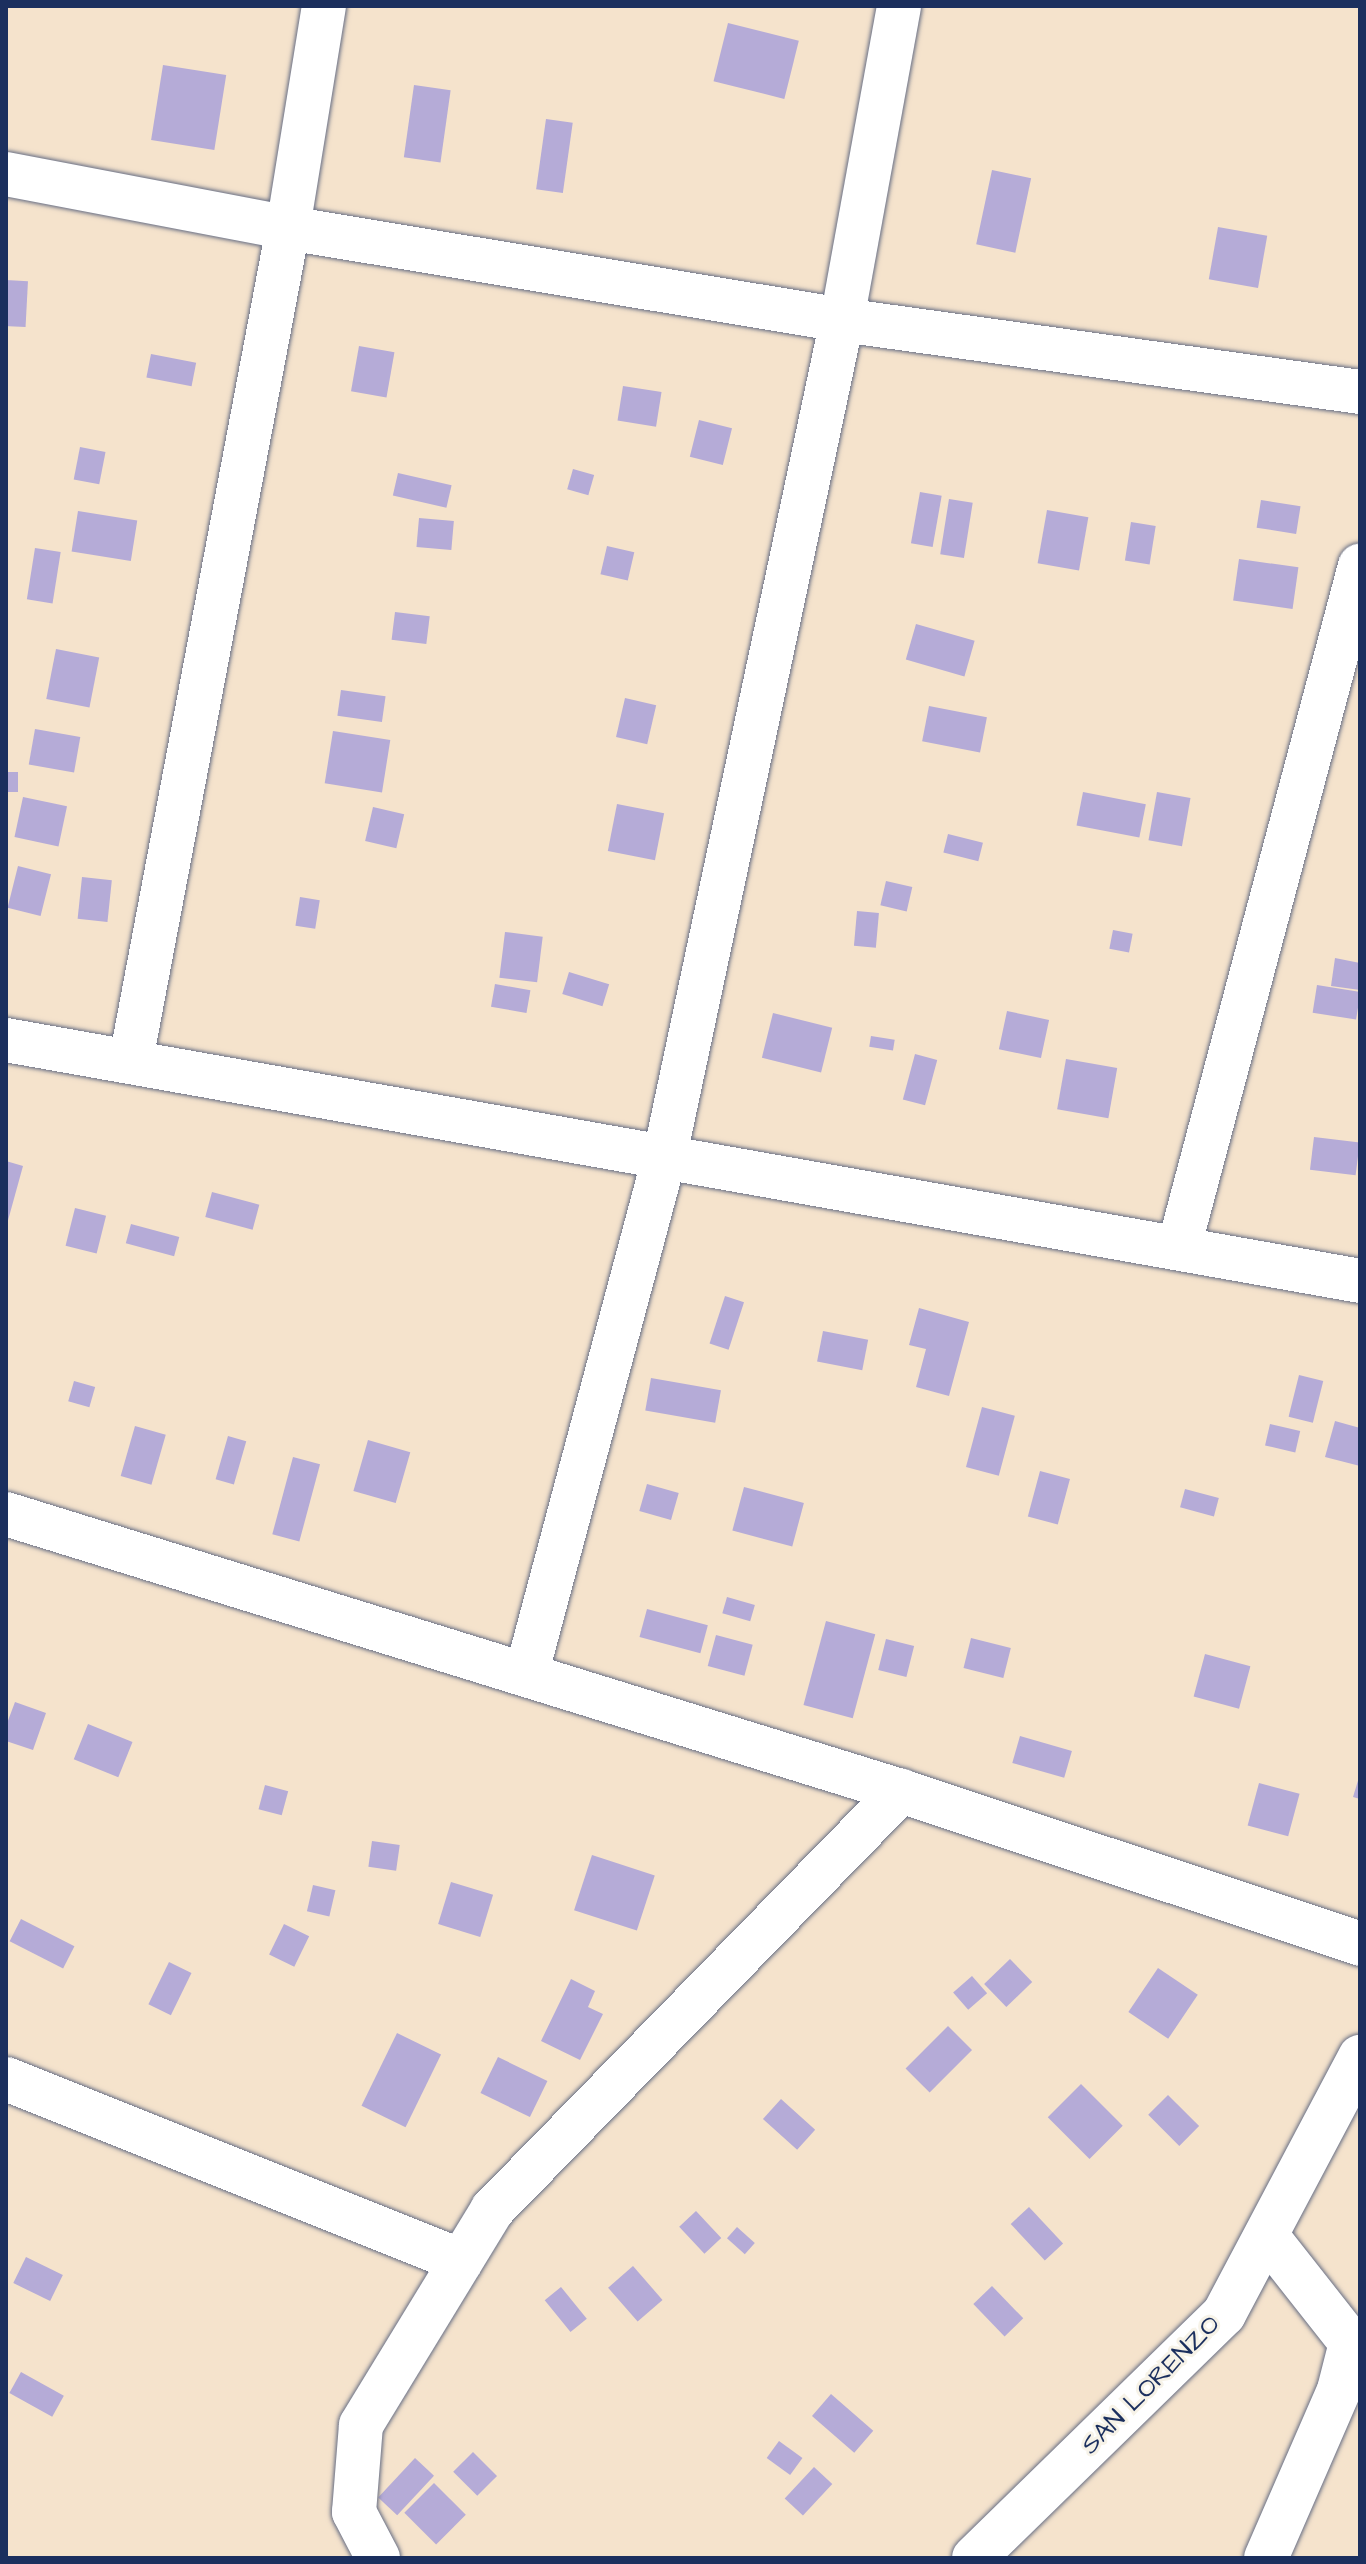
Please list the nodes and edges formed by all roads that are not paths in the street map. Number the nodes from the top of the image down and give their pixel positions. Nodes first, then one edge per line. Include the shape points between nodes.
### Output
1 (324, 6) edge
2 (899, 6) edge
3 (6, 174) edge
4 (288, 228) junction
5 (842, 320) junction
6 (1360, 392) edge
7 (1360, 566) edge
8 (6, 1040) edge
9 (131, 1060) junction
10 (665, 1155) junction
11 (1179, 1247) junction
12 (1360, 1281) edge
13 (6, 1514) edge
14 (526, 1675) junction
15 (901, 1791) junction
16 (1360, 1944) edge
17 (1360, 2057) edge
18 (6, 2079) edge
19 (1266, 2235) junction
20 (461, 2261) junction
21 (378, 2558) edge
22 (974, 2558) edge
23 (1266, 2558) edge

1 - 4 street
2 - 5 street
3 - 4 street
4 - 5 street
4 - 9 street
5 - 6 street
5 - 10 street
7 - 11 street
8 - 9 street
9 - 10 street
10 - 11 street
10 - 14 street
11 - 12 street
13 - 14 street
14 - 15 street
15 - 16 street
15 - 20 street via 492,2210
17 - 19 street, SAN LORENZO
18 - 20 street
19 - 22 street, SAN LORENZO via 1224,2314
19 - 23 street via 1351,2343 1339,2390
20 - 21 street via 361,2425 354,2512

